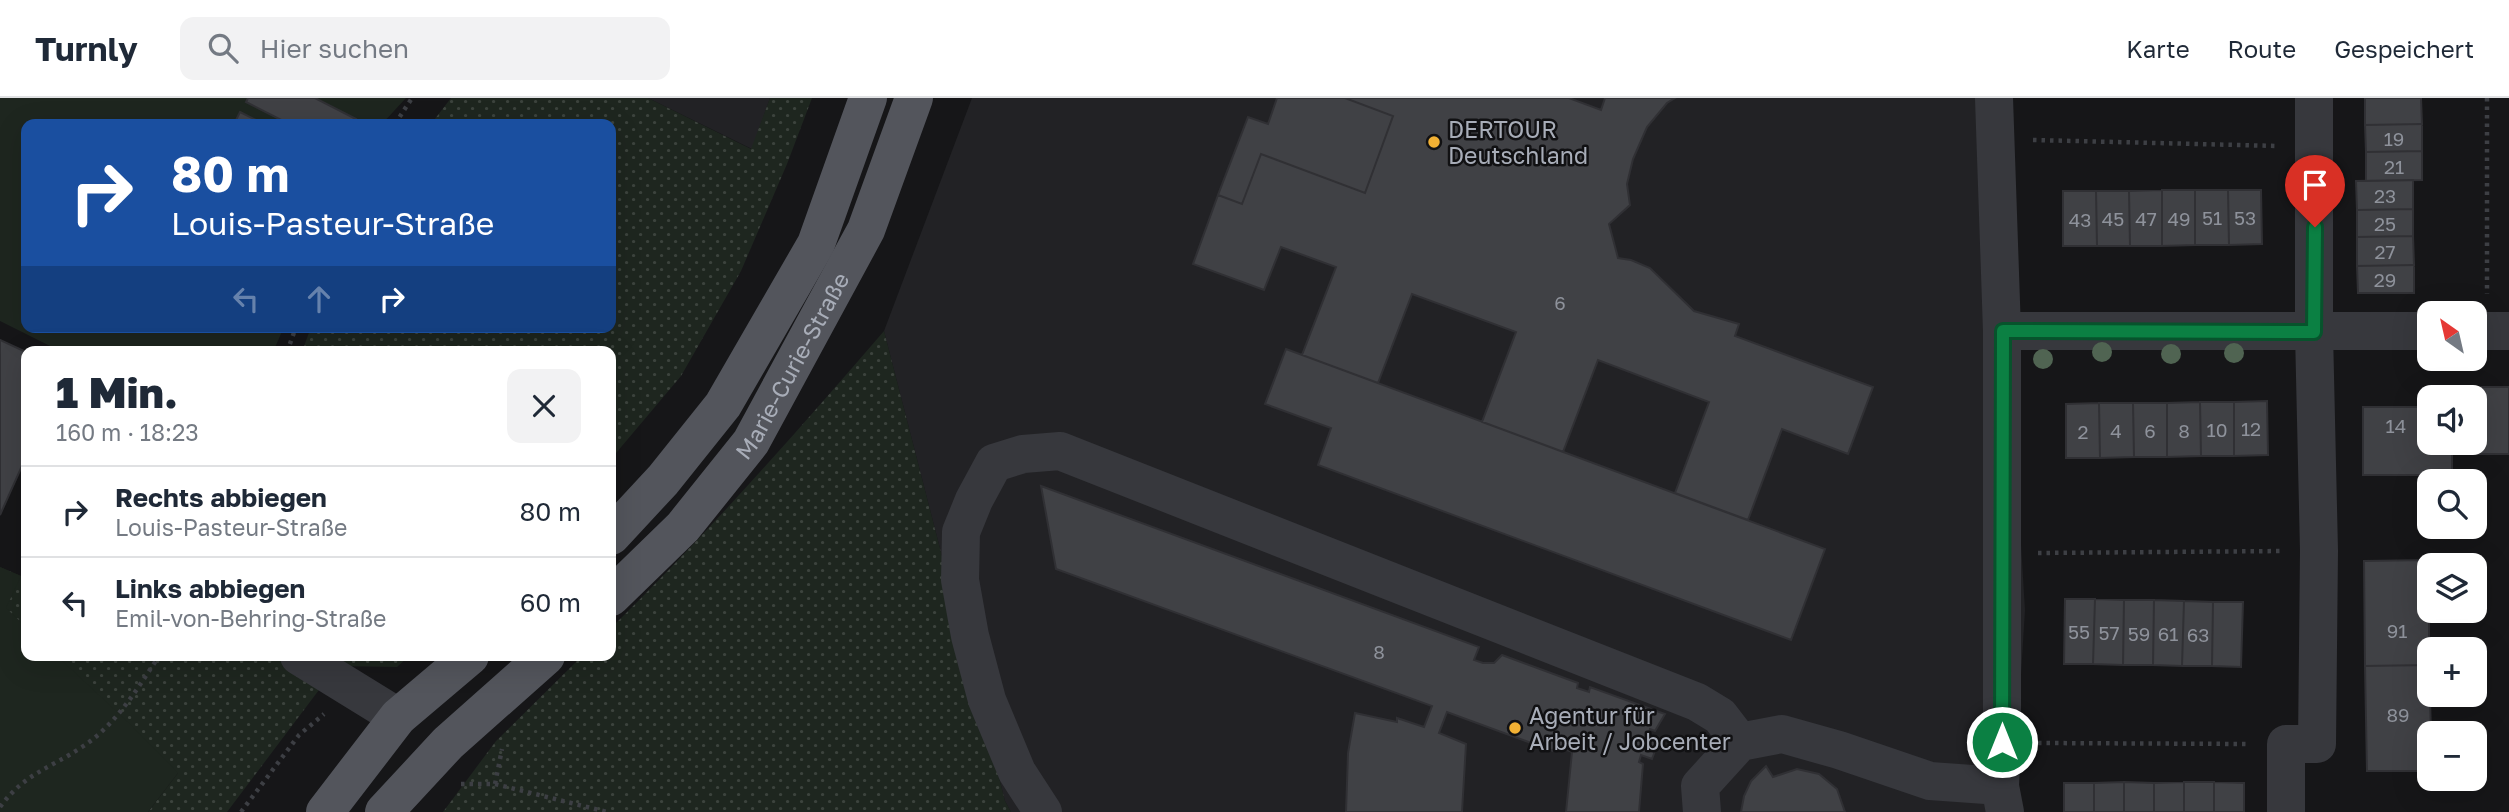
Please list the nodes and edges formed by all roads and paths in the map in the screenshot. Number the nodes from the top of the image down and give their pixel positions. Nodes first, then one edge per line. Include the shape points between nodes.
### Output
1 (412, 98) edge
2 (868, 98) edge
3 (914, 98) edge
4 (1994, 98) edge
5 (2314, 98) edge
6 (2487, 98) edge
7 (398, 119) edge
8 (2032, 139) dead end
9 (2316, 147) junction
10 (2490, 321) edge
11 (2003, 331) junction
12 (2417, 331) edge
13 (2314, 332) junction
14 (616, 531) edge
15 (2319, 551) junction
16 (2037, 552) dead end
17 (616, 592) edge
18 (156, 661) edge
19 (307, 661) edge
20 (464, 661) edge
21 (540, 661) edge
22 (353, 689) junction
23 (398, 717) junction
24 (1740, 742) junction
25 (2002, 742) junction
26 (2286, 744) junction
27 (502, 749) dead end
28 (1995, 803) edge
29 (0, 807) edge
30 (241, 812) edge
31 (325, 812) edge
32 (384, 812) edge
33 (607, 812) edge
34 (1043, 812) edge
35 (1702, 812) edge
36 (2286, 812) edge

1 - 7 path
2 - 14 main road, Marie-Curie-Straße via 816,244 723,405 663,481
3 - 17 main road, Marie-Curie-Straße via 866,230 751,442 683,527
4 - 11 street
5 - 9 street
6 - 10 path
8 - 9 path
9 - 13 street
11 - 13 street
11 - 25 street
12 - 13 street
13 - 15 street
15 - 16 path
15 - 26 street via 2317,744
18 - 29 path via 120,714 83,747 28,777
19 - 22 street
20 - 23 main road
21 - 32 main road via 448,743
22 - 23 street
22 - 30 path via 299,735
23 - 31 main road
24 - 28 street via 1782,734
24 - 34 street via 1720,716 1697,702 1060,451 1023,454 994,463 974,500 961,532 960,580 987,700 1017,772
24 - 35 street via 1700,786
25 - 26 path
25 - 28 street
26 - 36 street
27 - 33 path via 495,784

